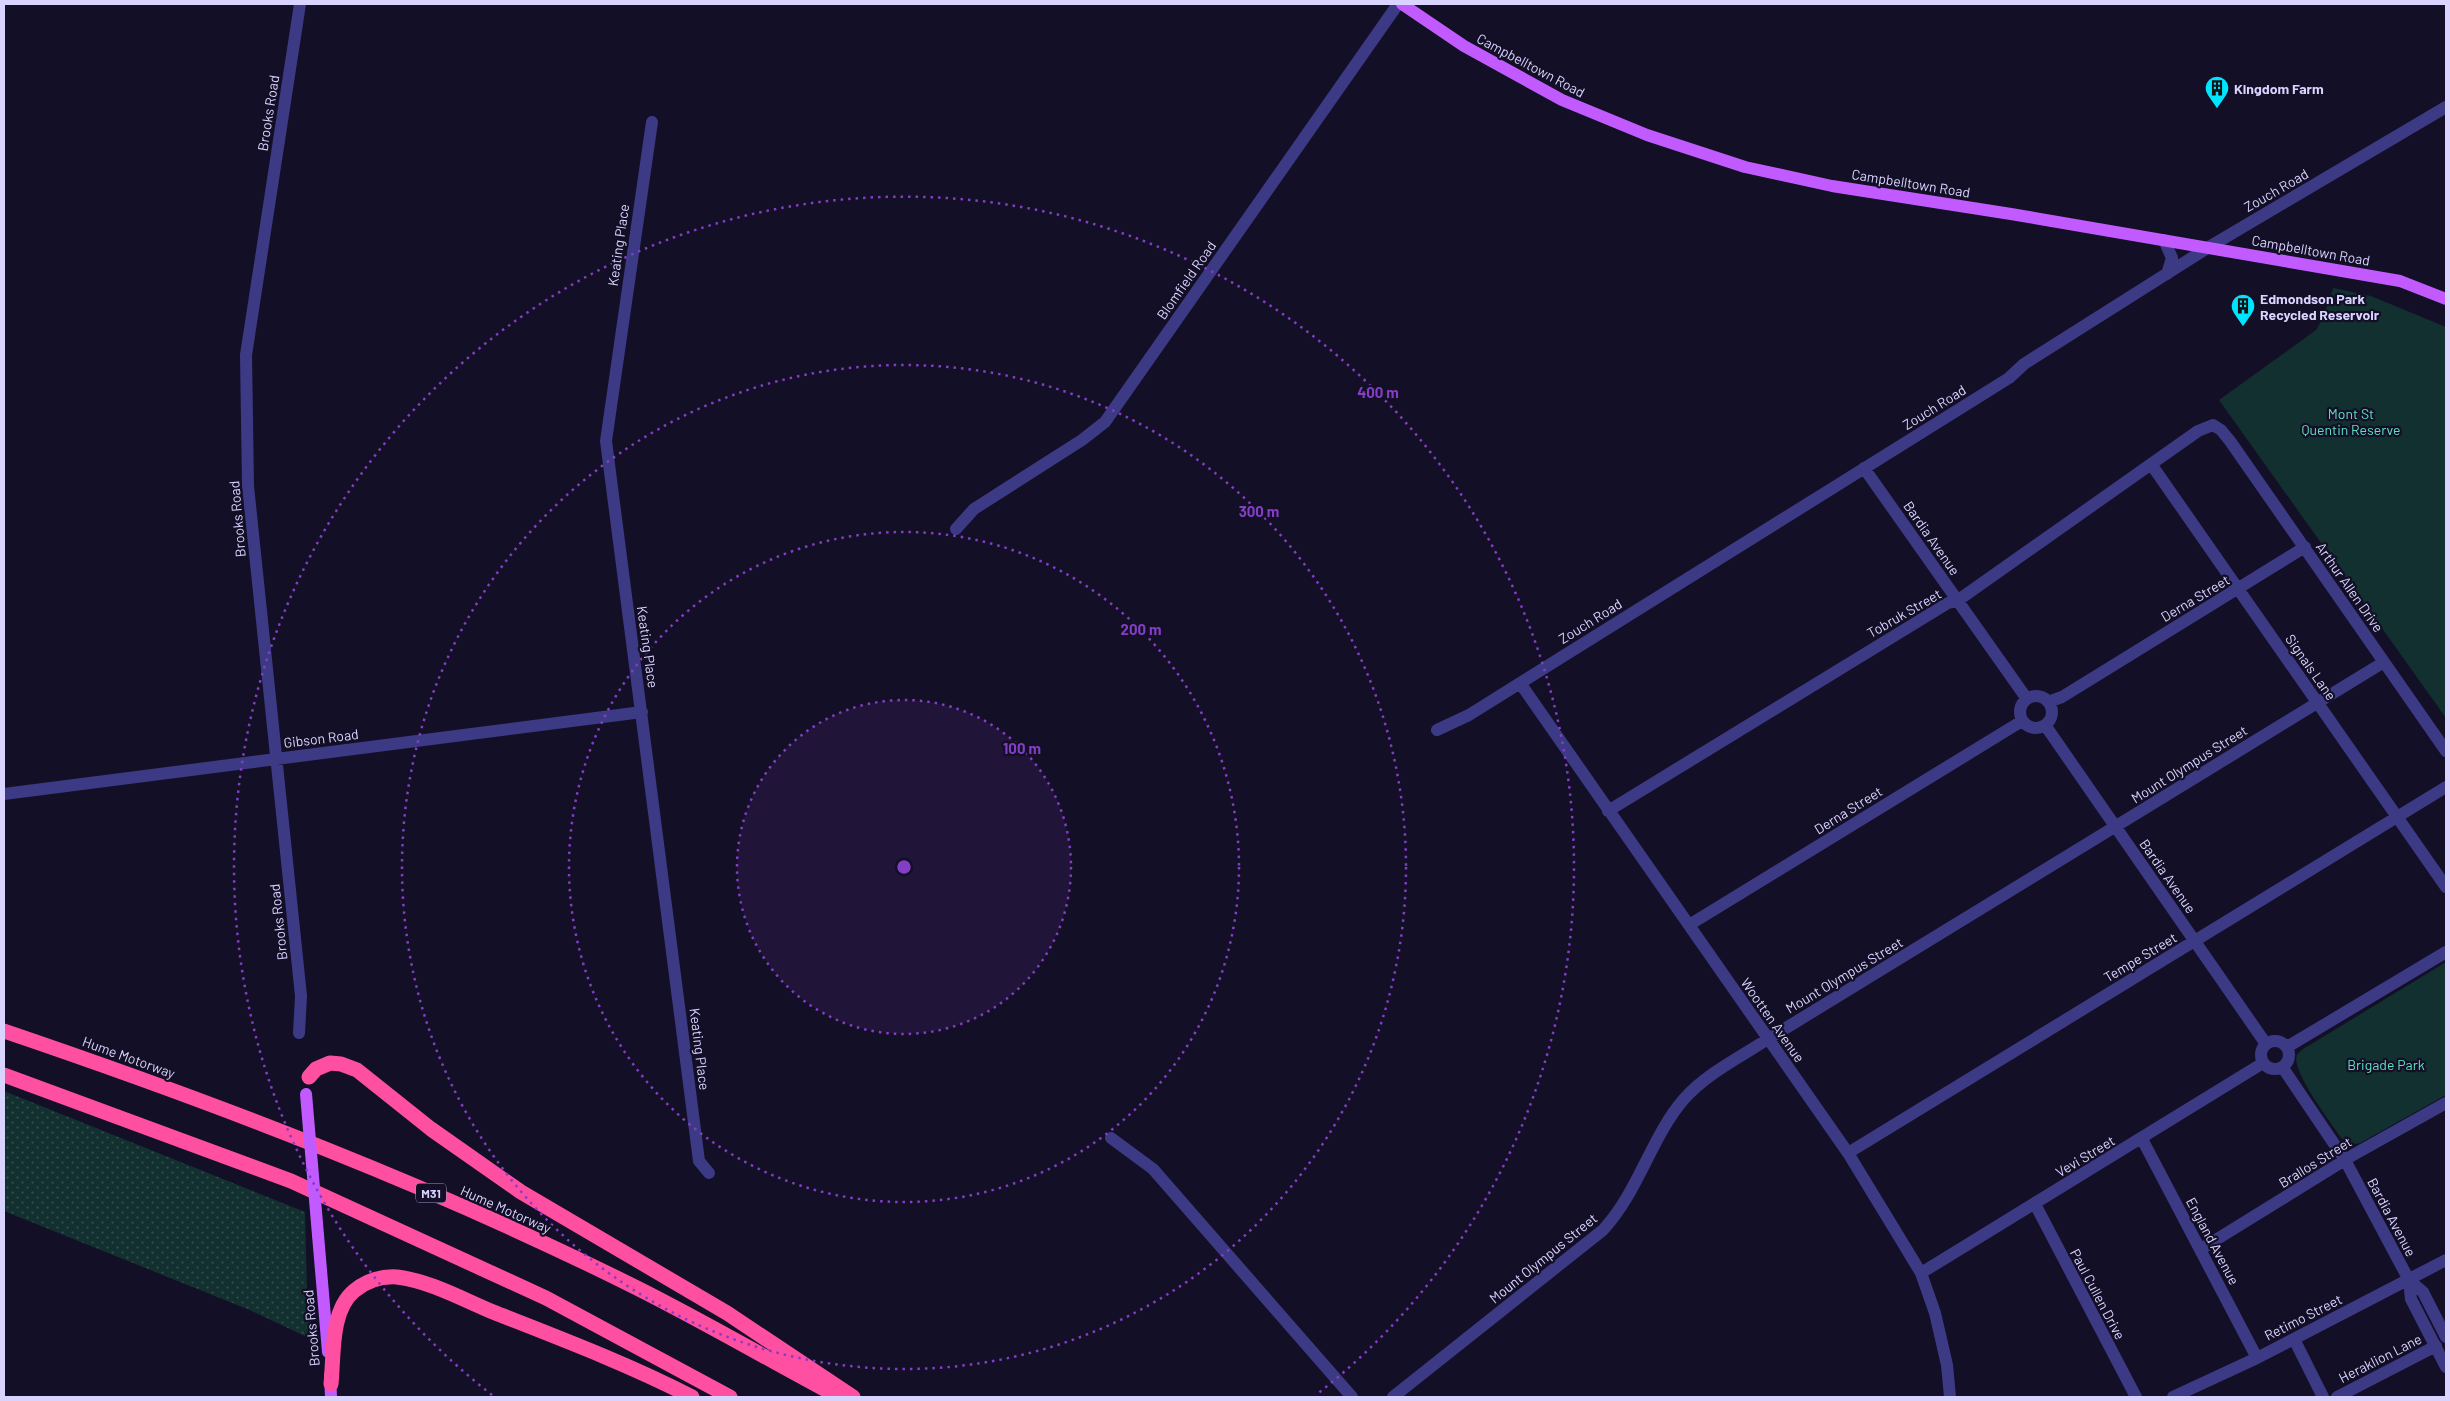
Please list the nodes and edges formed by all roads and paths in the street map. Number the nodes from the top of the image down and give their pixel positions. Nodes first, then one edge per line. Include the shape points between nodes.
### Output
1 (300, 4) edge
2 (1398, 4) edge
3 (1402, 4) edge
4 (2446, 107) edge
5 (652, 122) dead end
6 (2164, 240) junction
7 (2209, 247) junction
8 (2167, 274) junction
9 (2446, 299) edge
10 (2230, 440) joint
11 (2151, 464) junction
12 (1864, 468) junction
13 (956, 529) dead end
14 (2304, 547) junction
15 (2238, 589) junction
16 (1957, 601) junction
17 (2384, 662) junction
18 (1520, 683) junction
19 (2027, 699) junction
20 (2048, 702) junction
21 (2318, 702) junction
22 (642, 712) junction
23 (2022, 721) junction
24 (2045, 725) junction
25 (1437, 730) dead end
26 (2446, 751) edge
27 (276, 758) junction
28 (2446, 787) edge
29 (4, 794) edge
30 (1608, 811) junction
31 (2398, 817) junction
32 (2115, 827) junction
33 (2446, 888) edge
34 (1689, 925) junction
35 (2195, 941) junction
36 (2446, 952) edge
37 (4, 1030) edge
38 (299, 1033) dead end
39 (1768, 1039) junction
40 (2266, 1044) junction
41 (2287, 1047) junction
42 (2263, 1063) junction
43 (2282, 1068) junction
44 (4, 1075) edge
45 (309, 1077) joint
46 (2446, 1104) edge
47 (1111, 1138) dead end
48 (2142, 1139) junction
49 (1848, 1153) junction
50 (2345, 1160) junction
51 (709, 1173) dead end
52 (2035, 1204) junction
53 (2201, 1249) junction
54 (2446, 1260) edge
55 (1921, 1273) junction
56 (2409, 1280) junction
57 (2446, 1337) edge
58 (2294, 1339) junction
59 (2436, 1346) junction
60 (2257, 1358) junction
61 (2446, 1367) edge
62 (331, 1391) edge
63 (692, 1397) edge
64 (730, 1397) edge
65 (839, 1397) edge
66 (854, 1397) edge
67 (1352, 1397) edge
68 (1393, 1397) edge
69 (1950, 1397) edge
70 (2136, 1397) edge
71 (2173, 1397) edge
72 (2324, 1397) edge
73 (2337, 1397) edge

1 - 27 street, Brooks Road via 246,356 248,486
2 - 13 street, Blomfield Road via 1105,422 974,509
3 - 6 main road, Campbelltown Road via 1464,46 1562,100 1647,135 1745,167 1832,186
4 - 7 street, Zouch Road
5 - 22 street, Keating Place via 606,441
6 - 7 main road, Campbelltown Road
6 - 8 street via 2172,258
7 - 8 street, Zouch Road
7 - 9 main road, Campbelltown Road via 2400,281
8 - 12 street, Zouch Road
10 - 11 street, Tobruk Street via 2221,430 2205,427
10 - 14 street, Arthur Allen Drive
11 - 15 street, Signals Lane
11 - 16 street, Tobruk Street
12 - 16 street, Bardia Avenue
12 - 18 street, Zouch Road
14 - 15 street, Derna Street
14 - 17 street, Arthur Allen Drive
15 - 20 street, Derna Street via 2062,697
15 - 21 street, Signals Lane
16 - 19 street, Bardia Avenue
16 - 30 street, Tobruk Street via 1948,603
17 - 21 street, Mount Olympus Street
17 - 26 street, Arthur Allen Drive
18 - 25 street, Zouch Road via 1469,715
18 - 30 street, Wootten Avenue
19 - 20 street via 2040,697
19 - 23 street via 2021,706
20 - 24 street via 2051,717
21 - 31 street, Signals Lane
21 - 32 street, Mount Olympus Street
22 - 27 street, Gibson Road
22 - 51 street, Keating Place via 699,1161
23 - 24 street via 2030,727
23 - 34 street, Derna Street
24 - 32 street, Bardia Avenue
27 - 29 street, Gibson Road
27 - 38 street, Brooks Road via 300,996
28 - 31 street, Tempe Street
30 - 34 street, Wootten Avenue
31 - 33 street, Signals Lane
31 - 35 street, Tempe Street
32 - 35 street, Bardia Avenue
32 - 39 street, Mount Olympus Street
34 - 39 street, Wootten Avenue
35 - 40 street, Bardia Avenue
35 - 49 street, Tempe Street
36 - 41 street
37 - 65 highway, Hume Motorway / M31 via 134,1075 388,1174 511,1228 638,1288
39 - 49 street, Wootten Avenue
39 - 68 street, Mount Olympus Street via 1703,1082 1684,1099 1629,1197 1603,1230
40 - 41 street via 2280,1042
40 - 42 street via 2262,1051
41 - 43 street via 2289,1061
42 - 43 street via 2270,1069
42 - 48 street, Vevi Street
43 - 50 street, Bardia Avenue
44 - 64 highway via 338,1201 546,1298
45 - 62 main road, Brooks Road, bridge via 306,1094
45 - 66 highway via 320,1066 333,1063 357,1070 431,1129 521,1192 727,1313
46 - 50 street, Brallos Street
47 - 67 street via 1153,1169
48 - 52 street, Vevi Street
48 - 53 street, England Avenue
49 - 55 street, Wootten Avenue
50 - 53 street, Brallos Street
50 - 56 street, Bardia Avenue
52 - 55 street, Vevi Street
52 - 70 street, Paul Cullen Drive
53 - 60 street, England Avenue
54 - 56 street, Retimo Street
55 - 69 street, Wootten Avenue via 1942,1341
56 - 57 street, Bardia Avenue via 2424,1292
56 - 58 street, Retimo Street
56 - 59 street, Bardia Avenue via 2411,1299
58 - 60 street, Retimo Street
58 - 72 street
59 - 61 street, Bardia Avenue
59 - 73 street, Heraklion Lane
60 - 71 street, Retimo Street
62 - 63 highway via 338,1321 344,1304 362,1286 391,1277 432,1287

